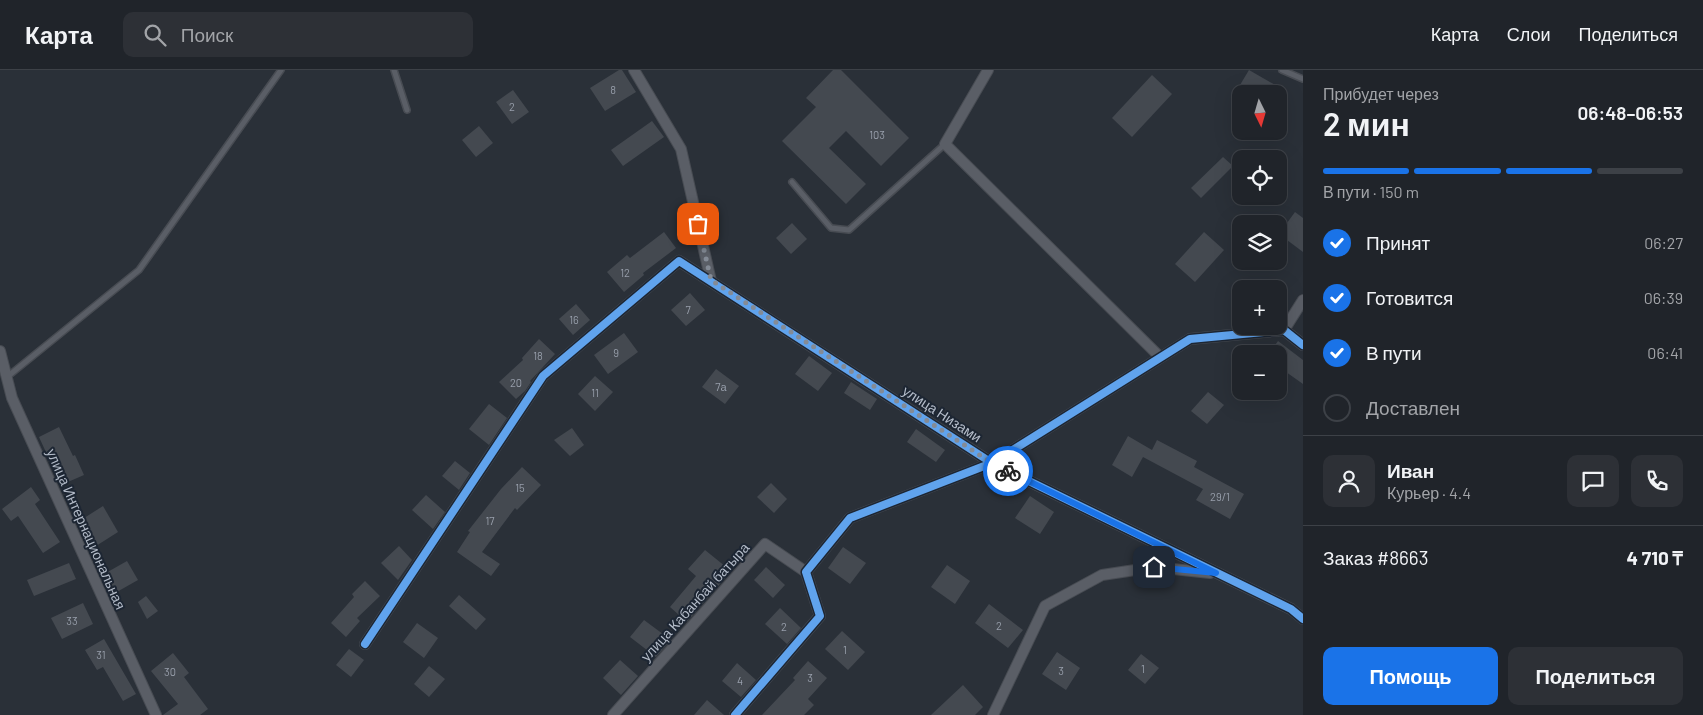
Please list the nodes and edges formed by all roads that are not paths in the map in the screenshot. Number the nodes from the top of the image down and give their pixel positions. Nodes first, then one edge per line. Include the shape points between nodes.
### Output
1 (281, 70) edge
2 (394, 70) edge
3 (634, 70) edge
4 (988, 70) edge
5 (1282, 70) edge
6 (1303, 79) edge
7 (407, 110) dead end
8 (945, 144) junction
9 (792, 182) dead end
10 (711, 280) junction
11 (1303, 300) edge
12 (1287, 325) edge
13 (1287, 332) edge
14 (1232, 335) edge
15 (1303, 345) edge
16 (0, 351) edge
17 (1160, 357) junction
18 (3, 381) edge
19 (992, 463) junction
20 (806, 572) junction
21 (1216, 573) junction
22 (1303, 619) edge
23 (365, 644) dead end
24 (156, 715) edge
25 (613, 715) edge
26 (735, 715) edge
27 (993, 715) edge

1 - 18 lane via 139,270
2 - 7 lane
3 - 10 street via 681,149
4 - 8 street
5 - 6 lane
8 - 9 lane via 849,230 831,228
8 - 17 street
10 - 19 street, улица Низами
10 - 23 street, улица Низами via 679,261 543,376
11 - 12 street
13 - 15 street
14 - 17 street via 1190,339
16 - 18 street, улица Интернациональная
17 - 19 street
18 - 24 street, улица Интернациональная
19 - 20 street via 850,518
19 - 21 street, улица Низами
20 - 25 street, улица Кабанбай батыра via 765,544
20 - 26 street via 820,616
21 - 22 street, улица Низами via 1291,608
21 - 27 street via 1154,567 1102,575 1045,606

